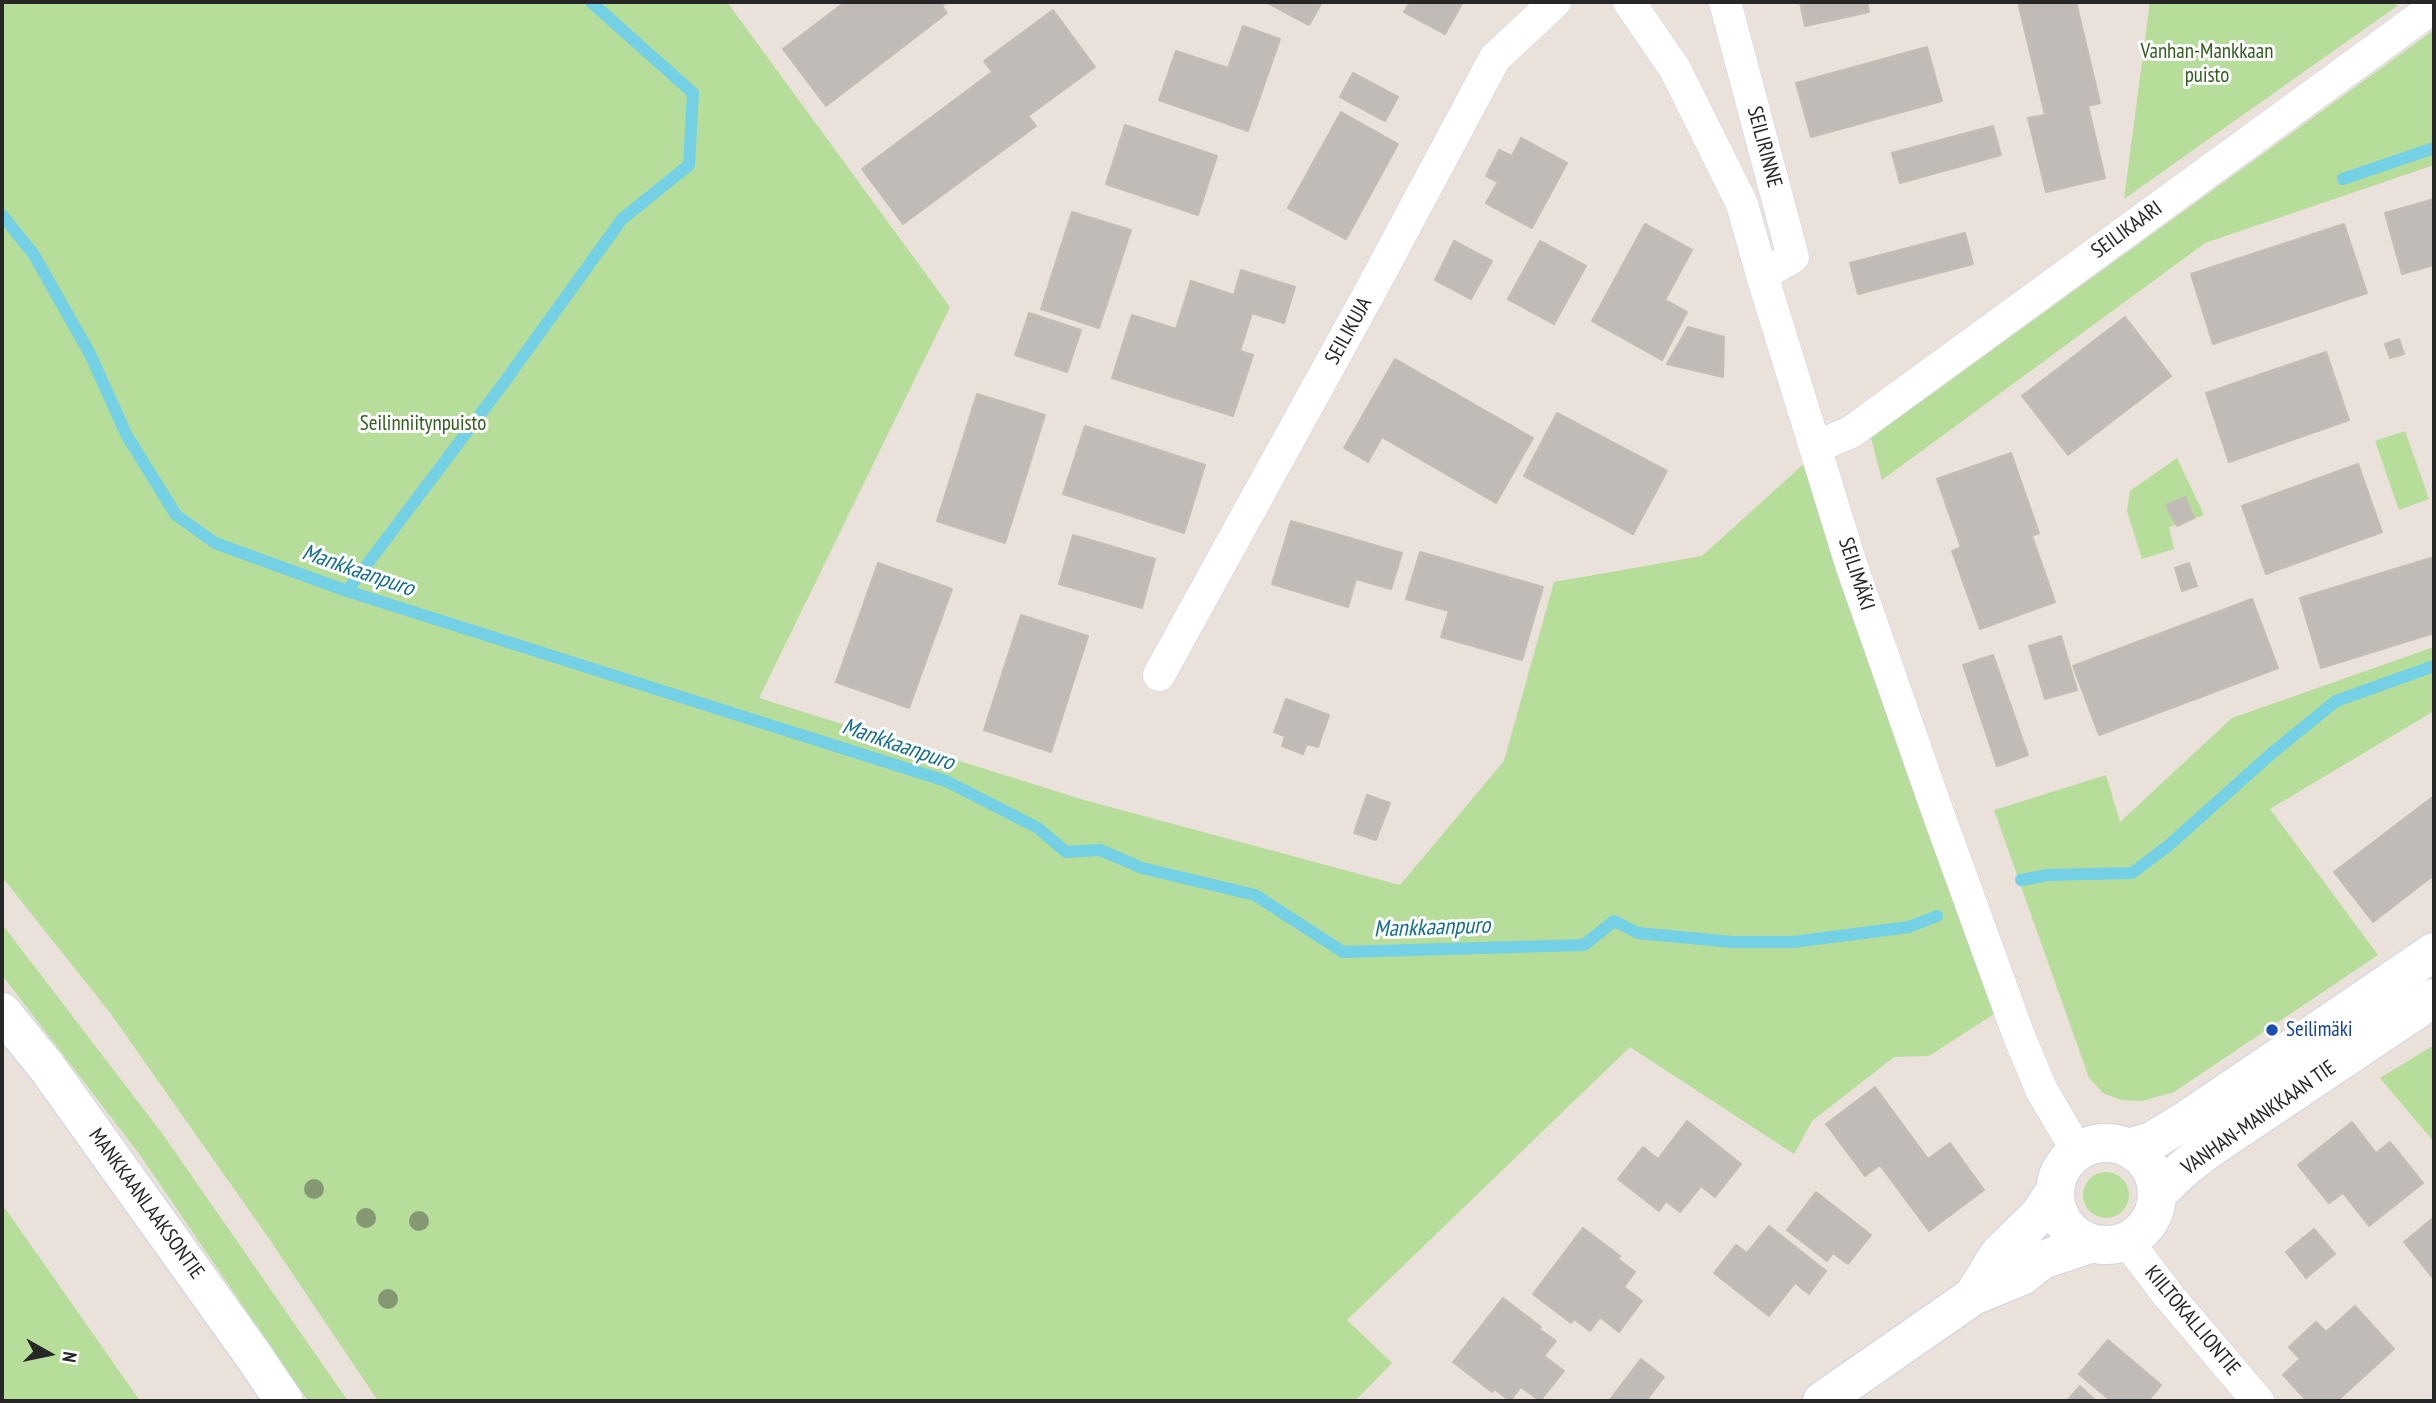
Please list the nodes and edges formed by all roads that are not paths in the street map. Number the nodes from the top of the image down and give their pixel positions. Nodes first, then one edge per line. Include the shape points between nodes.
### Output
1 (1555, 2) edge
2 (1629, 2) edge
3 (1726, 2) edge
4 (2434, 7) edge
5 (1762, 275) junction
6 (1816, 447) junction
7 (1158, 675) dead end
8 (2434, 952) edge
9 (2434, 998) edge
10 (2, 1012) edge
11 (2128, 1148) junction
12 (2078, 1152) junction
13 (2055, 1191) junction
14 (2157, 1194) junction
15 (2108, 1242) junction
16 (1973, 1296) junction
17 (284, 1401) edge
18 (1822, 1401) edge
19 (2258, 1401) edge

1 - 7 street, SEILIKUJA via 1495,58
2 - 5 street, SEILIMÄKI via 1675,69 1742,204
3 - 5 street, SEILIRINNE via 1793,257
4 - 6 street, SEILIKAARI via 1851,432
5 - 6 street, SEILIMÄKI
6 - 12 street, SEILIMÄKI via 1856,576 2019,1036 2042,1091
8 - 11 main road, VANHAN-MANKKAAN TIE via 2188,1119 2151,1141
9 - 14 main road, VANHAN-MANKKAAN TIE via 2209,1149
10 - 17 main road, MANKKAANLAAKSONTIE via 46,1066
11 - 12 main road via 2105,1142
11 - 14 main road via 2150,1167
12 - 13 main road via 2067,1159
13 - 15 main road via 2057,1209 2069,1230
13 - 16 main road via 2040,1214 1999,1254
14 - 15 main road via 2152,1216 2142,1231
15 - 16 main road via 2042,1260 2022,1276
15 - 19 street, KIILTOKALLIONTIE via 2168,1295
16 - 18 main road

